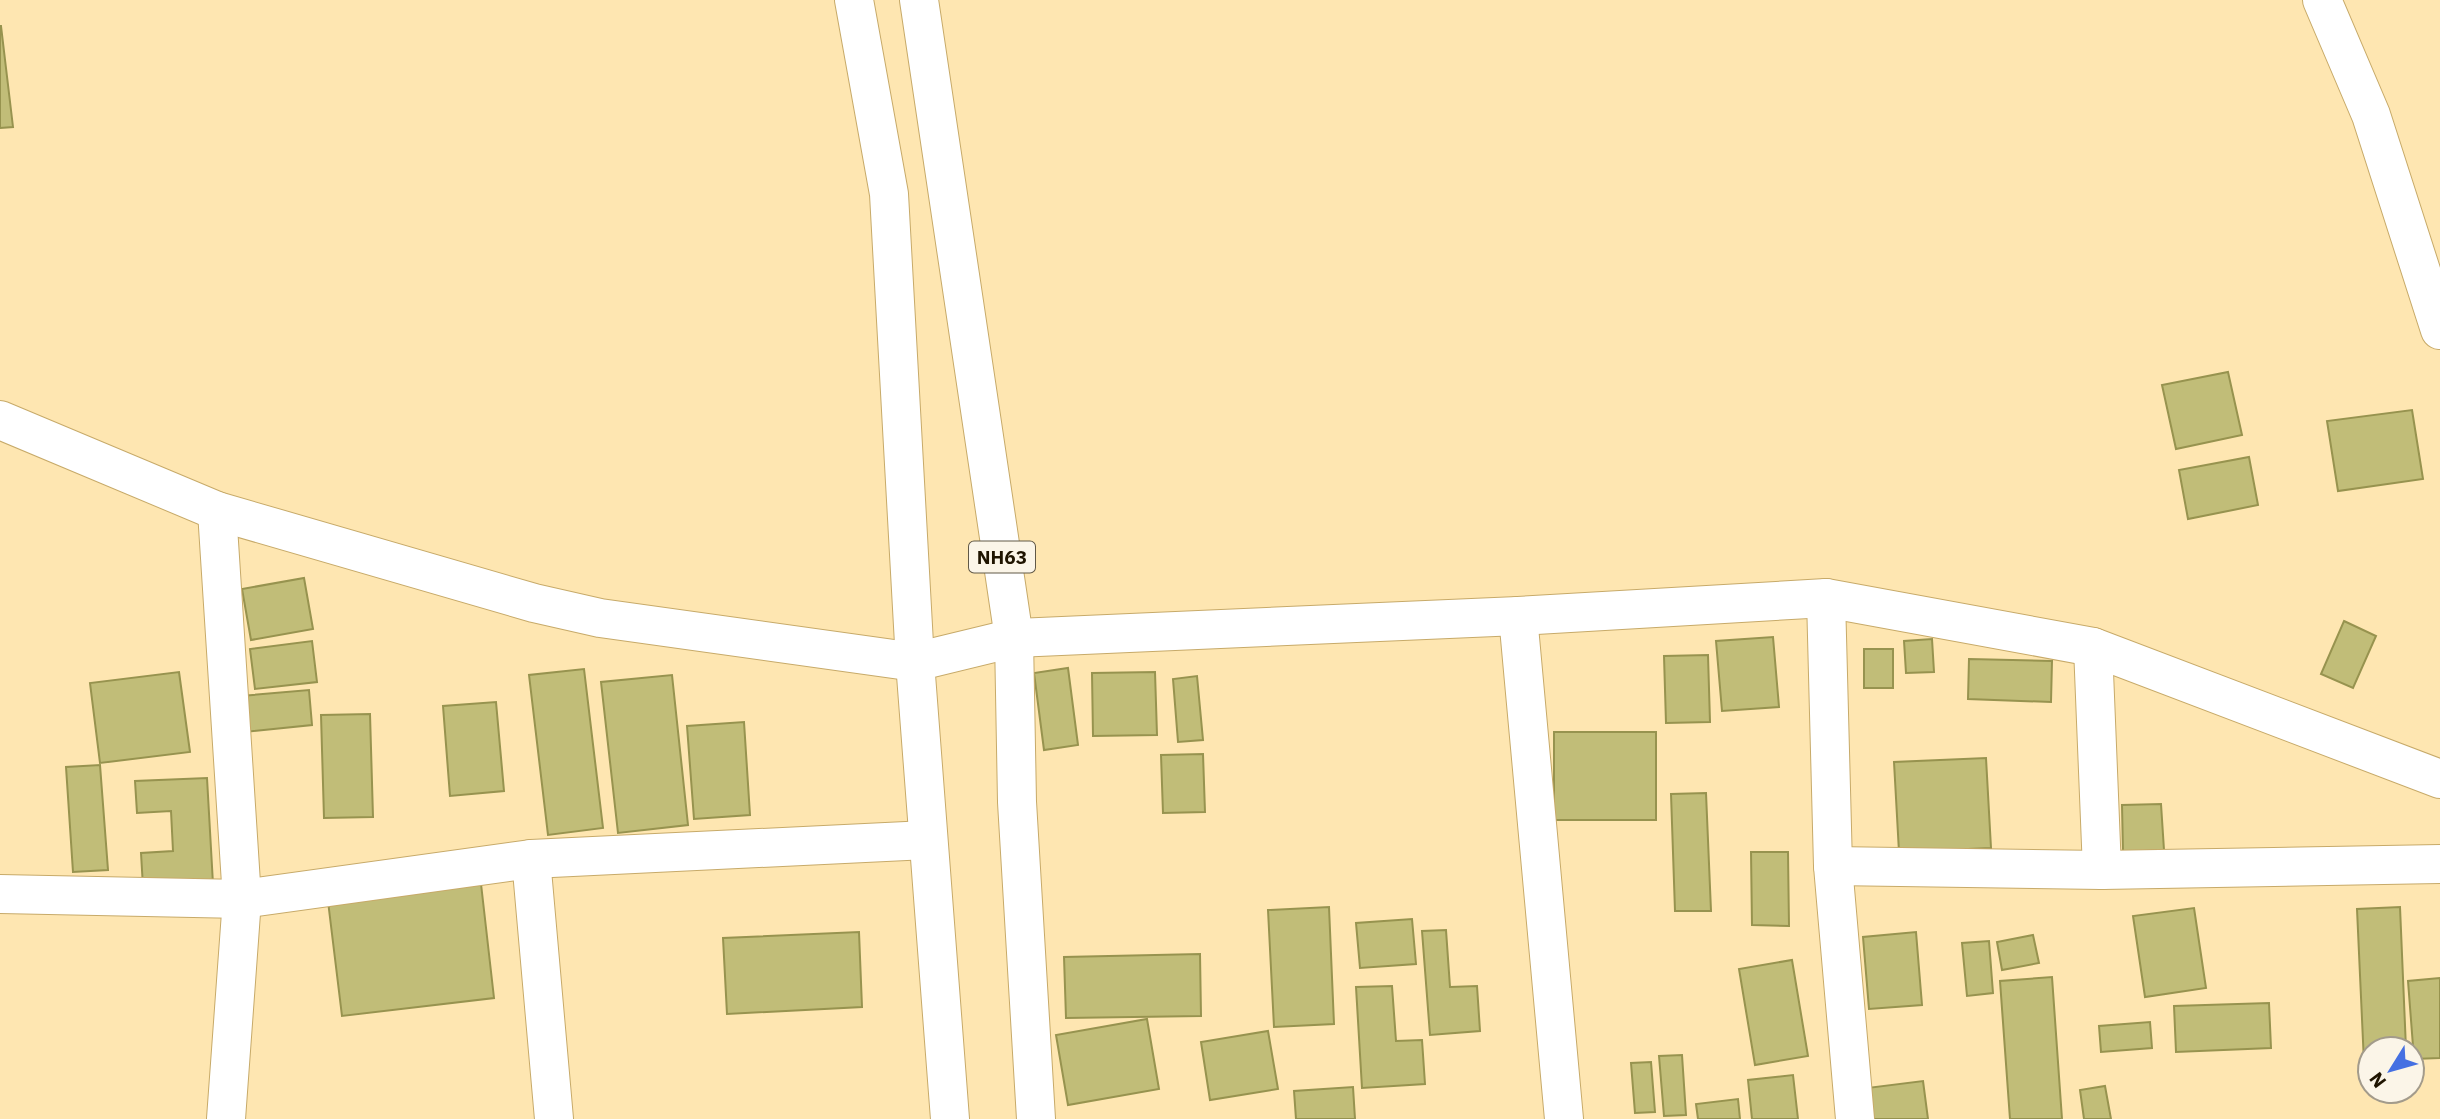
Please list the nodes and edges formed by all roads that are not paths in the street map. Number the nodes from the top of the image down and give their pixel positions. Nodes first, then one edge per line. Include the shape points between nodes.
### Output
1 (854, 0) edge
2 (919, 0) edge
3 (2322, 0) edge
4 (2440, 330) edge
5 (0, 420) edge
6 (218, 511) junction
7 (1826, 598) junction
8 (1518, 616) junction
9 (1014, 638) junction
10 (2093, 647) junction
11 (915, 662) junction
12 (2440, 779) edge
13 (927, 840) junction
14 (531, 859) junction
15 (2440, 864) edge
16 (1833, 866) junction
17 (2102, 870) junction
18 (0, 894) edge
19 (242, 899) junction
20 (226, 1119) edge
21 (554, 1119) edge
22 (950, 1119) edge
23 (1036, 1119) edge
24 (1564, 1119) edge
25 (1854, 1119) edge

1 - 11 main road via 889,194
2 - 9 main road, NH63
3 - 4 main road via 2371,115
5 - 6 main road
6 - 11 main road via 568,612
6 - 19 main road
7 - 8 main road
7 - 10 main road
7 - 16 main road
8 - 9 main road
8 - 24 main road
9 - 11 main road
9 - 23 main road, NH63 via 1017,802
10 - 12 main road
10 - 17 main road
11 - 13 main road
13 - 14 main road
13 - 22 main road
14 - 19 main road
14 - 21 main road
15 - 17 main road
16 - 17 main road
16 - 25 main road
18 - 19 main road
19 - 20 main road

